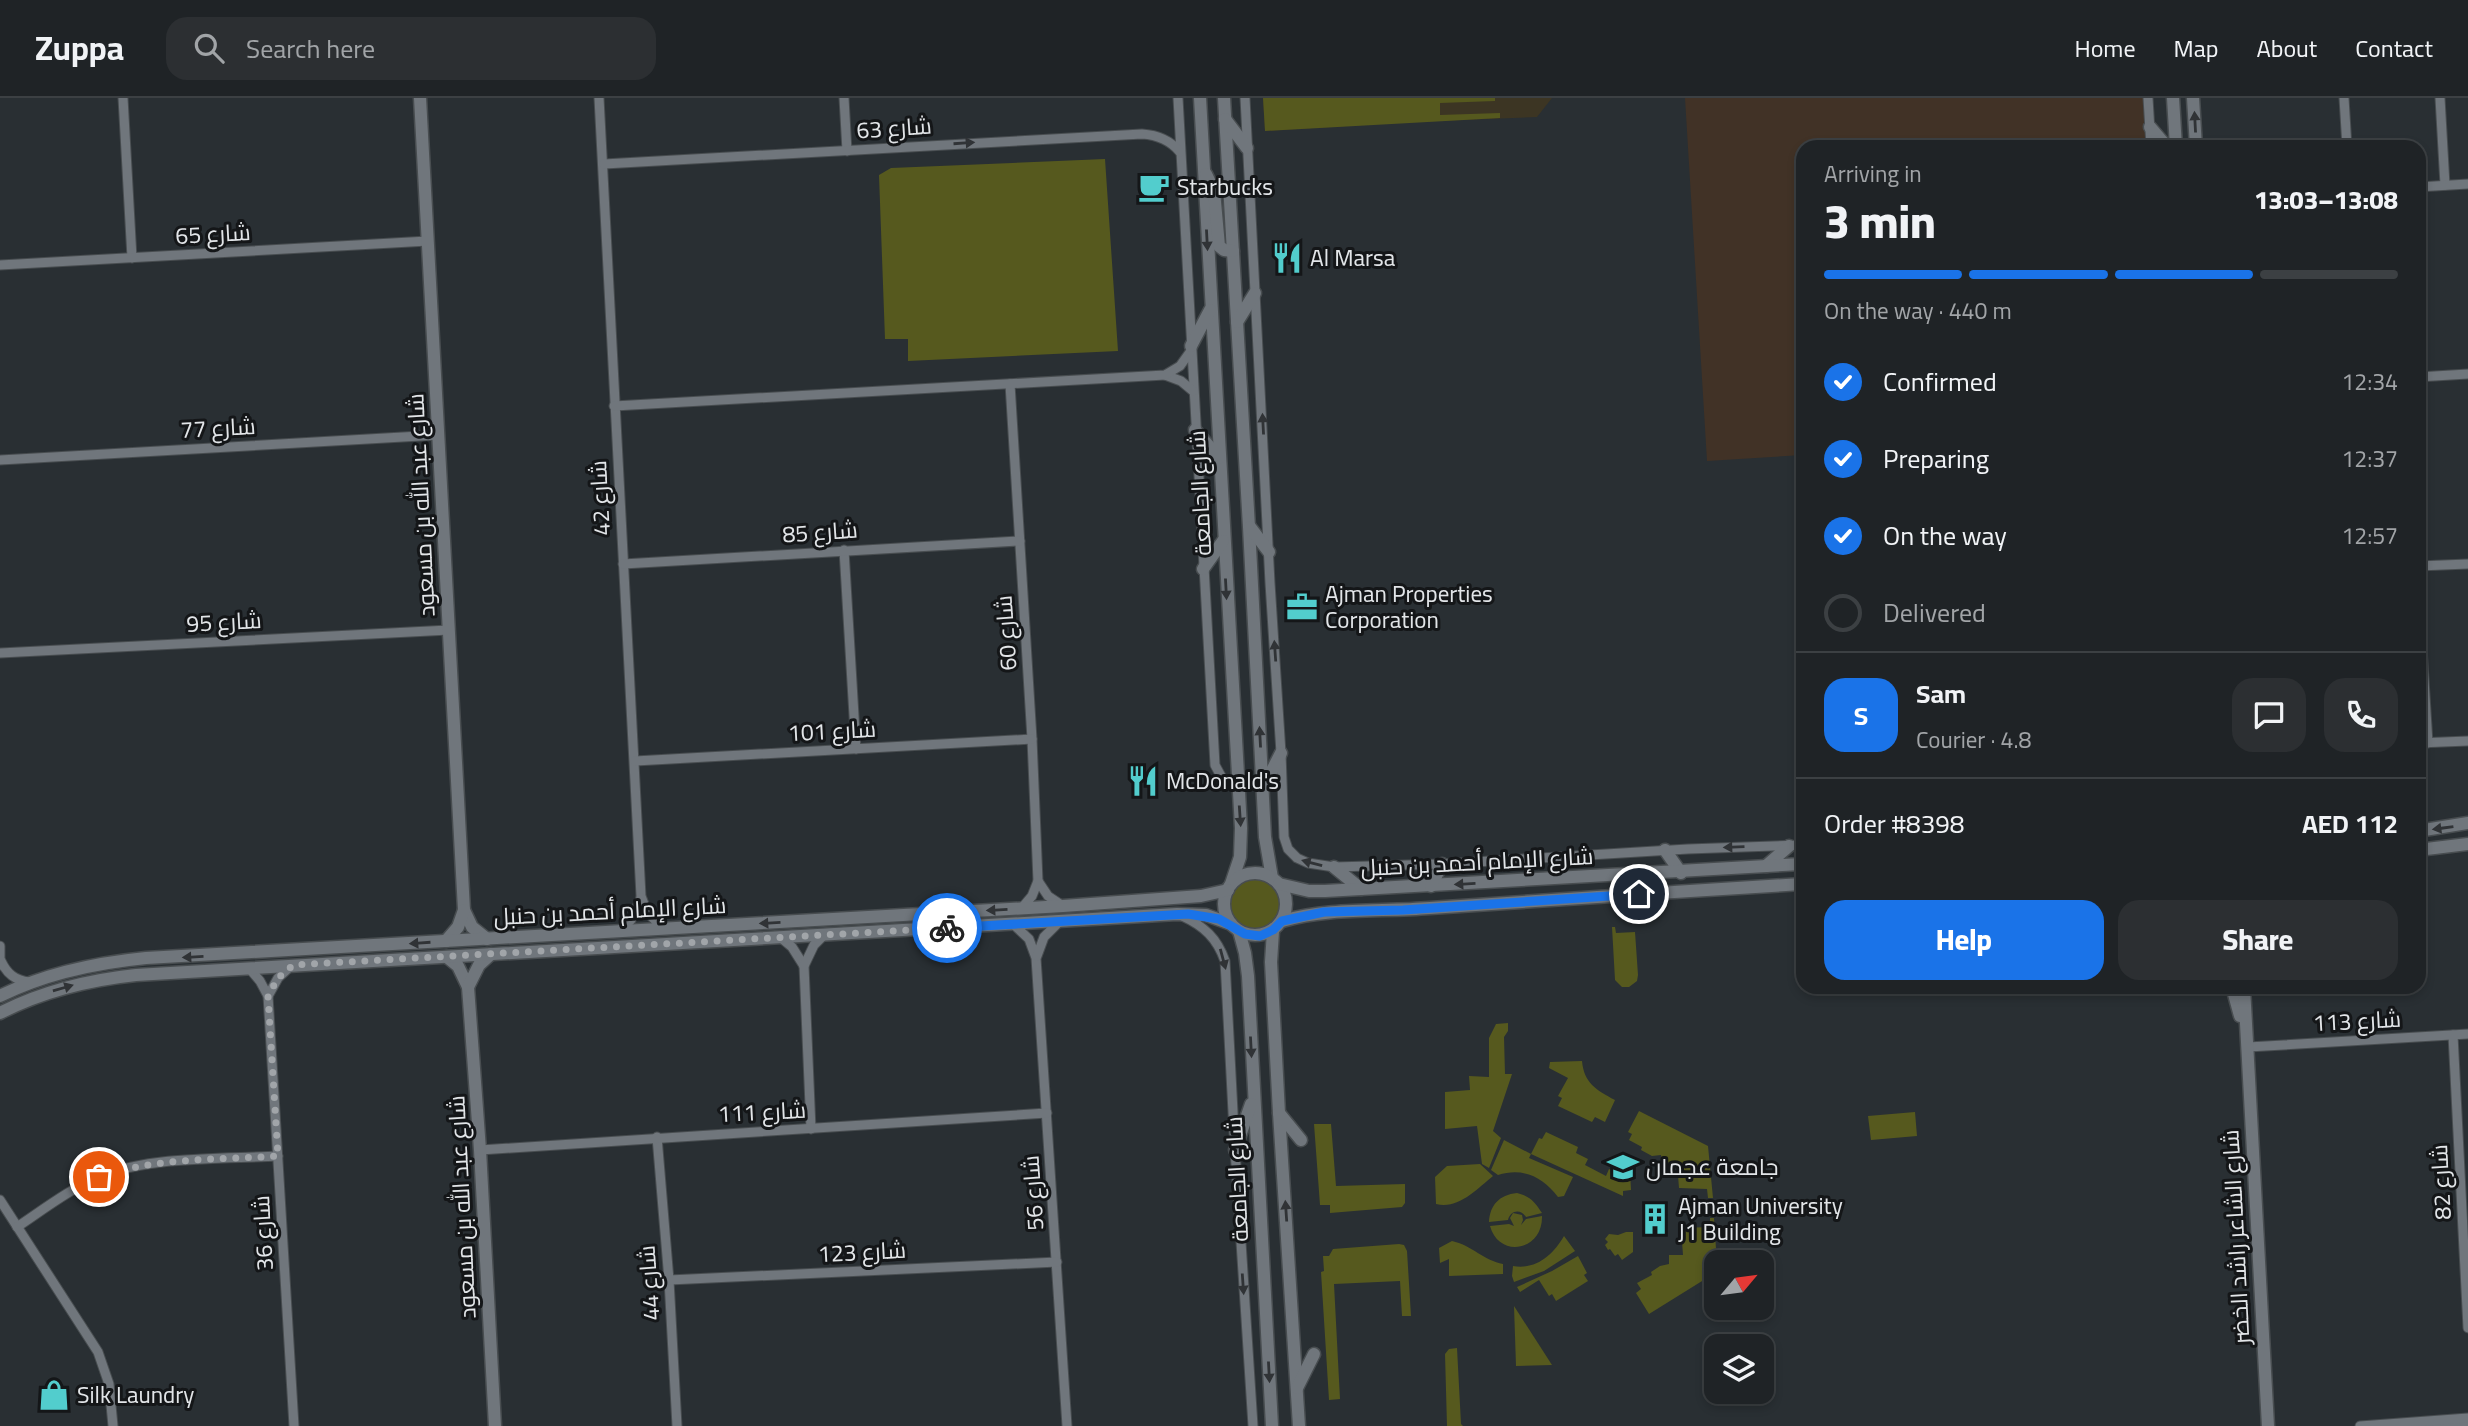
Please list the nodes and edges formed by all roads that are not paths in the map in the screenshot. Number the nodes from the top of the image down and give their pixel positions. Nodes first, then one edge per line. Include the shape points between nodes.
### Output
1 (123, 98) edge
2 (420, 98) edge
3 (599, 98) edge
4 (844, 98) edge
5 (1178, 98) edge
6 (1200, 98) edge
7 (1224, 98) edge
8 (1245, 98) edge
9 (2148, 98) edge
10 (2173, 98) edge
11 (2193, 98) edge
12 (2344, 98) edge
13 (2440, 98) edge
14 (1225, 119) junction
15 (2150, 127) junction
16 (2151, 140) edge
17 (2161, 140) edge
18 (2176, 140) edge
19 (2196, 140) edge
20 (2347, 140) edge
21 (1247, 148) junction
22 (847, 151) junction
23 (1180, 152) junction
24 (604, 164) junction
25 (1203, 171) junction
26 (2468, 184) edge
27 (2445, 185) junction
28 (2426, 186) edge
29 (428, 241) junction
30 (1233, 251) junction
31 (132, 258) junction
32 (0, 265) edge
33 (1255, 293) junction
34 (1210, 309) junction
35 (1237, 323) junction
36 (1191, 348) junction
37 (1165, 374) junction
38 (2468, 374) edge
39 (2426, 377) edge
40 (1010, 384) junction
41 (1193, 391) junction
42 (614, 407) junction
43 (1195, 430) junction
44 (438, 435) junction
45 (1219, 458) junction
46 (0, 460) edge
47 (1250, 527) junction
48 (1020, 541) junction
49 (1223, 541) junction
50 (844, 550) junction
51 (1269, 552) junction
52 (623, 564) junction
53 (2468, 564) edge
54 (2426, 566) edge
55 (1203, 569) junction
56 (449, 630) junction
57 (0, 653) edge
58 (1032, 739) junction
59 (2468, 741) edge
60 (2426, 743) edge
61 (856, 749) junction
62 (1281, 753) junction
63 (635, 761) junction
64 (1238, 787) junction
65 (1262, 790) junction
66 (2468, 823) edge
67 (2426, 830) edge
68 (2468, 844) edge
69 (1796, 845) edge
70 (2426, 849) edge
71 (1665, 850) junction
72 (1442, 864) junction
73 (1796, 864) edge
74 (1766, 866) junction
75 (1334, 867) junction
76 (1681, 873) junction
77 (1038, 881) junction
78 (1276, 881) junction
79 (1796, 884) edge
80 (1431, 886) junction
81 (1229, 887) junction
82 (1361, 889) junction
83 (641, 896) junction
84 (1063, 906) junction
85 (1021, 909) junction
86 (464, 910) junction
87 (1177, 914) junction
88 (1061, 920) junction
89 (1013, 924) junction
90 (1277, 926) junction
91 (1235, 927) junction
92 (664, 929) junction
93 (618, 932) junction
94 (824, 935) junction
95 (780, 937) junction
96 (487, 939) junction
97 (446, 941) junction
98 (0, 946) edge
99 (491, 954) junction
100 (447, 957) junction
101 (1036, 958) junction
102 (1, 965) edge
103 (293, 965) junction
104 (804, 966) junction
105 (249, 968) junction
106 (30, 982) junction
107 (468, 987) junction
108 (2234, 994) edge
109 (2244, 994) edge
110 (0, 996) edge
111 (268, 996) junction
112 (0, 1013) edge
113 (2468, 1034) edge
114 (2453, 1035) junction
115 (2248, 1046) junction
116 (1254, 1097) junction
117 (1047, 1113) junction
118 (1279, 1113) junction
119 (811, 1129) junction
120 (657, 1137) junction
121 (1301, 1140) dead end
122 (2463, 1144) edge
123 (480, 1150) junction
124 (1235, 1150) junction
125 (278, 1156) junction
126 (0, 1200) edge
127 (2465, 1200) edge
128 (18, 1227) junction
129 (1057, 1262) junction
130 (669, 1280) junction
131 (2468, 1328) edge
132 (1314, 1354) dead end
133 (1297, 1388) junction
134 (2468, 1418) edge
135 (2404, 1423) junction
136 (1252, 1424) edge
137 (2468, 1424) edge
138 (113, 1426) edge
139 (294, 1426) edge
140 (495, 1426) edge
141 (677, 1426) edge
142 (1067, 1426) edge
143 (1272, 1426) edge
144 (1299, 1426) edge
145 (2268, 1426) edge
146 (2360, 1426) edge

1 - 31 street
2 - 29 street, شارع عبد الله بن مسعود
3 - 24 street, شارع 42
4 - 22 street
5 - 23 street
6 - 25 street, شارع الجامعة
7 - 14 street, شارع الجامعة
8 - 21 street
9 - 15 street
10 - 18 street
19 -> 11 street
12 - 20 street
13 - 27 street
14 - 21 street
14 - 30 street, شارع الجامعة
15 - 16 street
15 - 17 street
21 - 33 street
22 -> 23 street, شارع 63 via 1142,134 1167,140
22 - 24 street, شارع 63
23 - 36 street
24 - 42 street, شارع 42
25 - 30 street via 1214,191 1219,246
25 -> 34 street, شارع الجامعة
26 - 27 street
27 - 28 street
29 - 31 street, شارع 65
29 - 44 street, شارع عبد الله بن مسعود
30 - 35 street, شارع الجامعة
31 - 32 street, شارع 65
33 - 35 street
51 -> 33 street
34 - 36 street
34 - 45 street, شارع الجامعة
35 - 47 street, شارع الجامعة
36 - 37 street via 1180,366
36 - 41 street
37 - 40 street
37 - 41 street
38 - 39 street
40 - 42 street
40 - 48 street, شارع 60
41 - 43 street
42 - 52 street, شارع 42
43 - 45 street
43 - 55 street
44 - 46 street, شارع 77
44 - 56 street, شارع عبد الله بن مسعود
45 - 49 street, شارع الجامعة
47 - 51 street
65 -> 47 street, شارع الجامعة
48 - 50 street, شارع 85
48 - 58 street, شارع 60
49 - 55 street
49 -> 64 street, شارع الجامعة
50 - 52 street, شارع 85
50 - 61 street
62 -> 51 street
52 - 63 street, شارع 42
53 - 54 street
55 - 64 street via 1215,765 1223,778
56 - 57 street, شارع 95
56 - 86 street, شارع عبد الله بن مسعود
58 - 61 street, شارع 101
58 - 77 street, شارع 60
59 - 60 street
61 - 63 street, شارع 101
62 - 65 street
75 -> 62 street via 1308,863 1288,849
63 - 83 street, شارع 42
64 -> 81 street, شارع الجامعة via 1242,843
65 - 78 street, شارع الجامعة via 1266,851
66 -> 67 street
68 - 70 street
69 -> 71 street
69 - 74 street
71 - 72 street
71 - 76 street
72 - 75 street
72 - 80 street
73 - 74 street, شارع الإمام أحمد بن حنبل
74 - 76 street, شارع الإمام أحمد بن حنبل
75 - 82 street
76 -> 80 street, شارع الإمام أحمد بن حنبل
77 - 84 street via 1048,896
77 - 85 street
78 - 81 street via 1255,873 1238,878
78 - 82 street, شارع الإمام أحمد بن حنبل via 1309,891
78 - 90 street via 1287,902
79 - 90 street, شارع الإمام أحمد بن حنبل via 1338,911 1310,914
80 - 82 street, شارع الإمام أحمد بن حنبل
81 - 84 street, شارع الإمام أحمد بن حنبل via 1201,896
81 - 91 street via 1224,904
83 - 92 street via 652,918
83 - 93 street via 631,920
84 - 85 street, شارع الإمام أحمد بن حنبل
85 -> 92 street, شارع الإمام أحمد بن حنبل
86 - 96 street via 472,927
86 - 97 street
87 - 88 street, شارع الإمام أحمد بن حنبل
87 - 91 street, شارع الإمام أحمد بن حنبل via 1206,915
87 -> 124 street via 1207,930 1225,961
88 - 89 street, شارع الإمام أحمد بن حنبل
88 - 101 street via 1044,937
89 - 94 street, شارع الإمام أحمد بن حنبل
89 - 101 street, شارع 56 via 1029,939
90 - 91 street via 1252,936
90 - 118 street, شارع الجامعة via 1271,962
91 -> 116 street, شارع الجامعة via 1247,964
92 - 93 street, شارع الإمام أحمد بن حنبل
93 - 96 street, شارع الإمام أحمد بن حنبل
94 - 95 street, شارع الإمام أحمد بن حنبل
94 - 104 street
95 - 99 street, شارع الإمام أحمد بن حنبل
95 - 104 street
96 - 97 street, شارع الإمام أحمد بن حنبل
97 -> 106 street, شارع الإمام أحمد بن حنبل via 126,960
98 - 102 street
99 - 100 street, شارع الإمام أحمد بن حنبل
99 - 107 street
100 - 103 street, شارع الإمام أحمد بن حنبل
100 - 107 street, شارع عبد الله بن مسعود via 458,966
101 - 117 street, شارع 56
102 - 106 street via 9,974
103 - 105 street, شارع الإمام أحمد بن حنبل
103 - 111 street via 278,978
104 - 119 street
105 - 111 street
112 -> 105 street, شارع الإمام أحمد بن حنبل via 36,996 85,982
106 - 110 street, شارع الإمام أحمد بن حنبل
107 - 123 street, شارع عبد الله بن مسعود
108 - 115 street, شارع الشاعر راشد الخضر
109 - 115 street, شارع الشاعر راشد الخضر
111 - 125 street, شارع 36
113 - 114 street, شارع 113
114 - 115 street, شارع 113
114 - 122 street, شارع 82
115 - 145 street, شارع الشاعر راشد الخضر
116 - 124 street
116 -> 143 street, شارع الجامعة
117 - 119 street, شارع 111
117 - 129 street, شارع 56
118 - 121 street
133 -> 118 street, شارع الجامعة
119 - 120 street, شارع 111
120 - 123 street, شارع 111
120 - 130 street, شارع 44
122 - 127 street, شارع 82
123 - 140 street, شارع عبد الله بن مسعود
124 -> 136 street
125 - 128 street via 125,1168 75,1190
125 - 139 street, شارع 36
126 - 128 street
127 - 131 street, شارع 82
128 - 138 street via 98,1352 109,1384
129 - 130 street, شارع 123
129 - 142 street, شارع 56
130 - 141 street, شارع 44
132 - 133 street
133 - 144 street, شارع الجامعة
134 - 135 street
135 - 137 street
135 - 146 street

